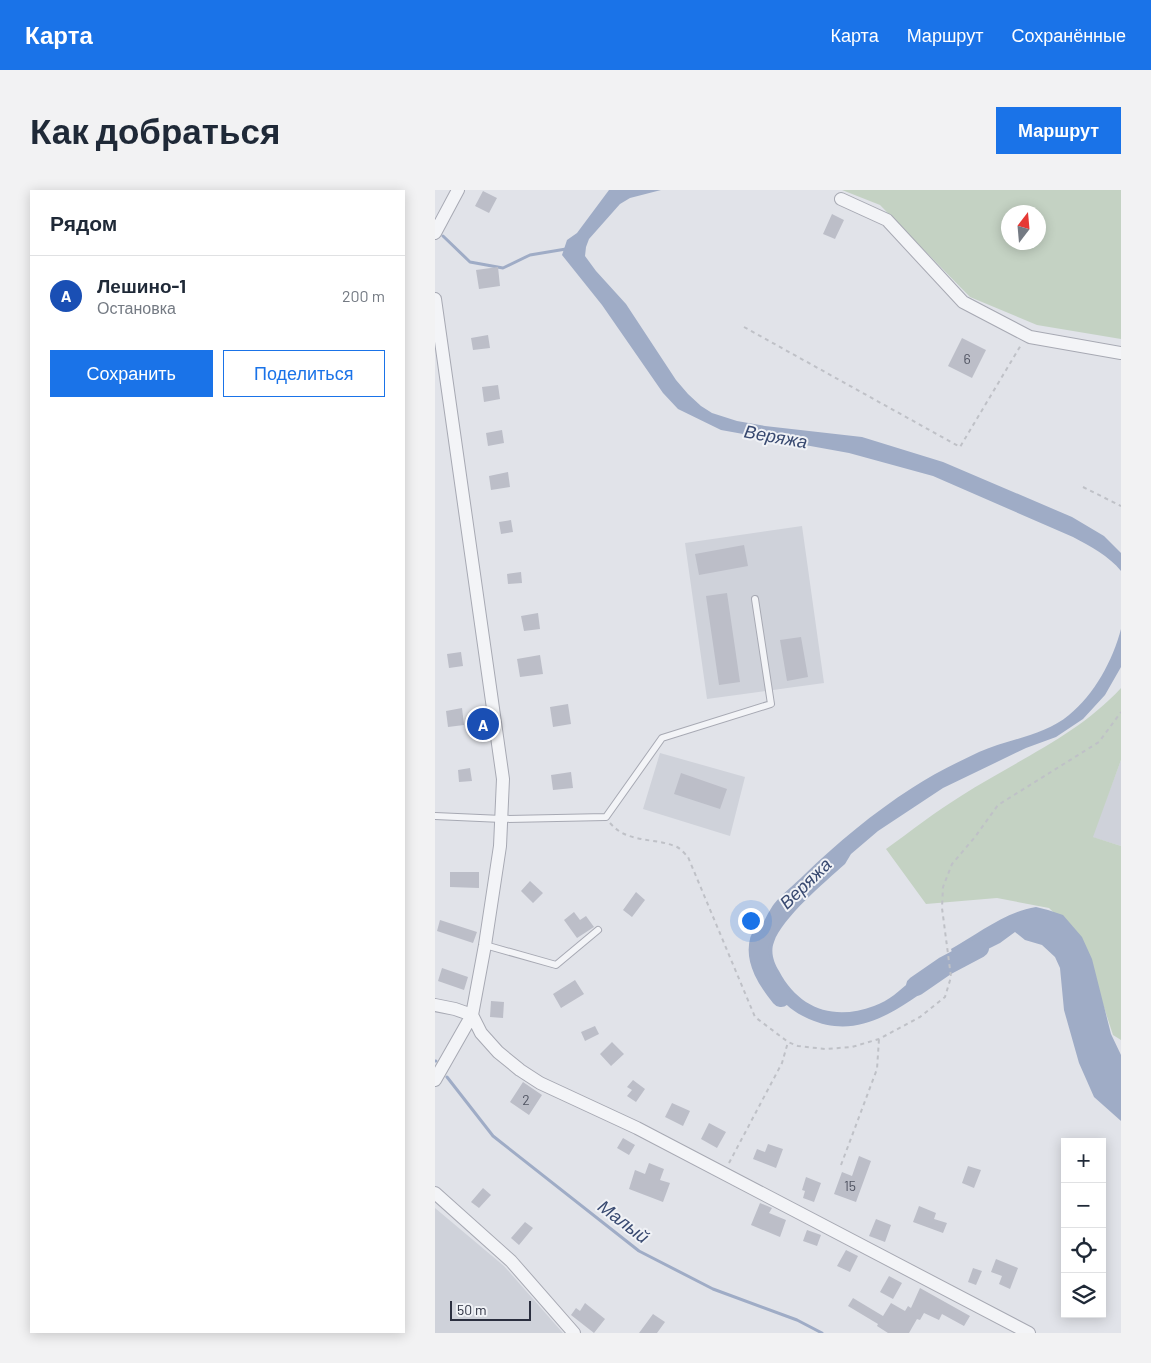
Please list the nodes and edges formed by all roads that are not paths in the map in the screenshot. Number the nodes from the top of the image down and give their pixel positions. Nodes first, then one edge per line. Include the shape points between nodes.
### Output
1 (458, 190) edge
2 (841, 199) dead end
3 (435, 232) edge
4 (435, 299) edge
5 (437, 337) edge
6 (1121, 353) edge
7 (755, 599) dead end
8 (435, 816) edge
9 (502, 819) junction
10 (598, 930) dead end
11 (485, 945) junction
12 (435, 1005) edge
13 (472, 1015) junction
14 (435, 1080) edge
15 (435, 1194) edge
16 (574, 1333) edge
17 (1029, 1333) edge

1 - 3 street
2 - 6 street via 887,220 963,302 1030,337
4 - 5 street
5 - 9 street via 503,780
7 - 9 lane via 771,704 662,738 606,817
8 - 9 lane
9 - 11 street
10 - 11 lane via 556,966
11 - 13 street
12 - 13 street
13 - 14 street
13 - 17 street via 481,1033 498,1052 540,1083 637,1128
15 - 16 street via 511,1261

